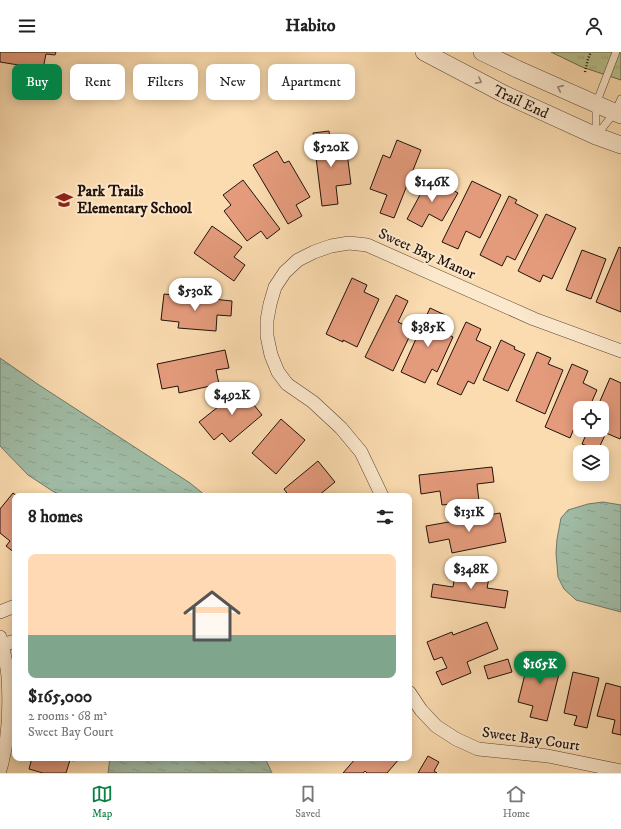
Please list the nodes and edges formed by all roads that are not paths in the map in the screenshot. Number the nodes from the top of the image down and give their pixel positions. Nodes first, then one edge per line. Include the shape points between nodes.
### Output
1 (424, 52) edge
2 (482, 52) edge
3 (616, 52) edge
4 (596, 104) junction
5 (619, 109) edge
6 (596, 136) junction
7 (621, 145) edge
8 (621, 351) edge
9 (381, 493) edge
10 (12, 607) edge
11 (0, 612) edge
12 (1, 641) edge
13 (12, 642) edge
14 (412, 696) edge
15 (0, 770) edge
16 (621, 770) edge

1 -> 6 street, Trail End via 504,94
4 -> 2 street, Trail End
3 - 4 lane
4 - 5 street, Trail End
4 - 6 lane
5 - 6 lane
6 - 7 street, Trail End
8 - 9 street, Sweet Bay Manor via 534,319 367,245 349,243 331,246 298,260 274,287 267,336 271,355 278,372 288,384 313,402 341,428 361,452
10 - 11 street
12 - 13 street
12 - 15 street via 8,675 9,712 5,754
14 - 16 street, Sweet Bay Court via 436,726 478,749 548,756

